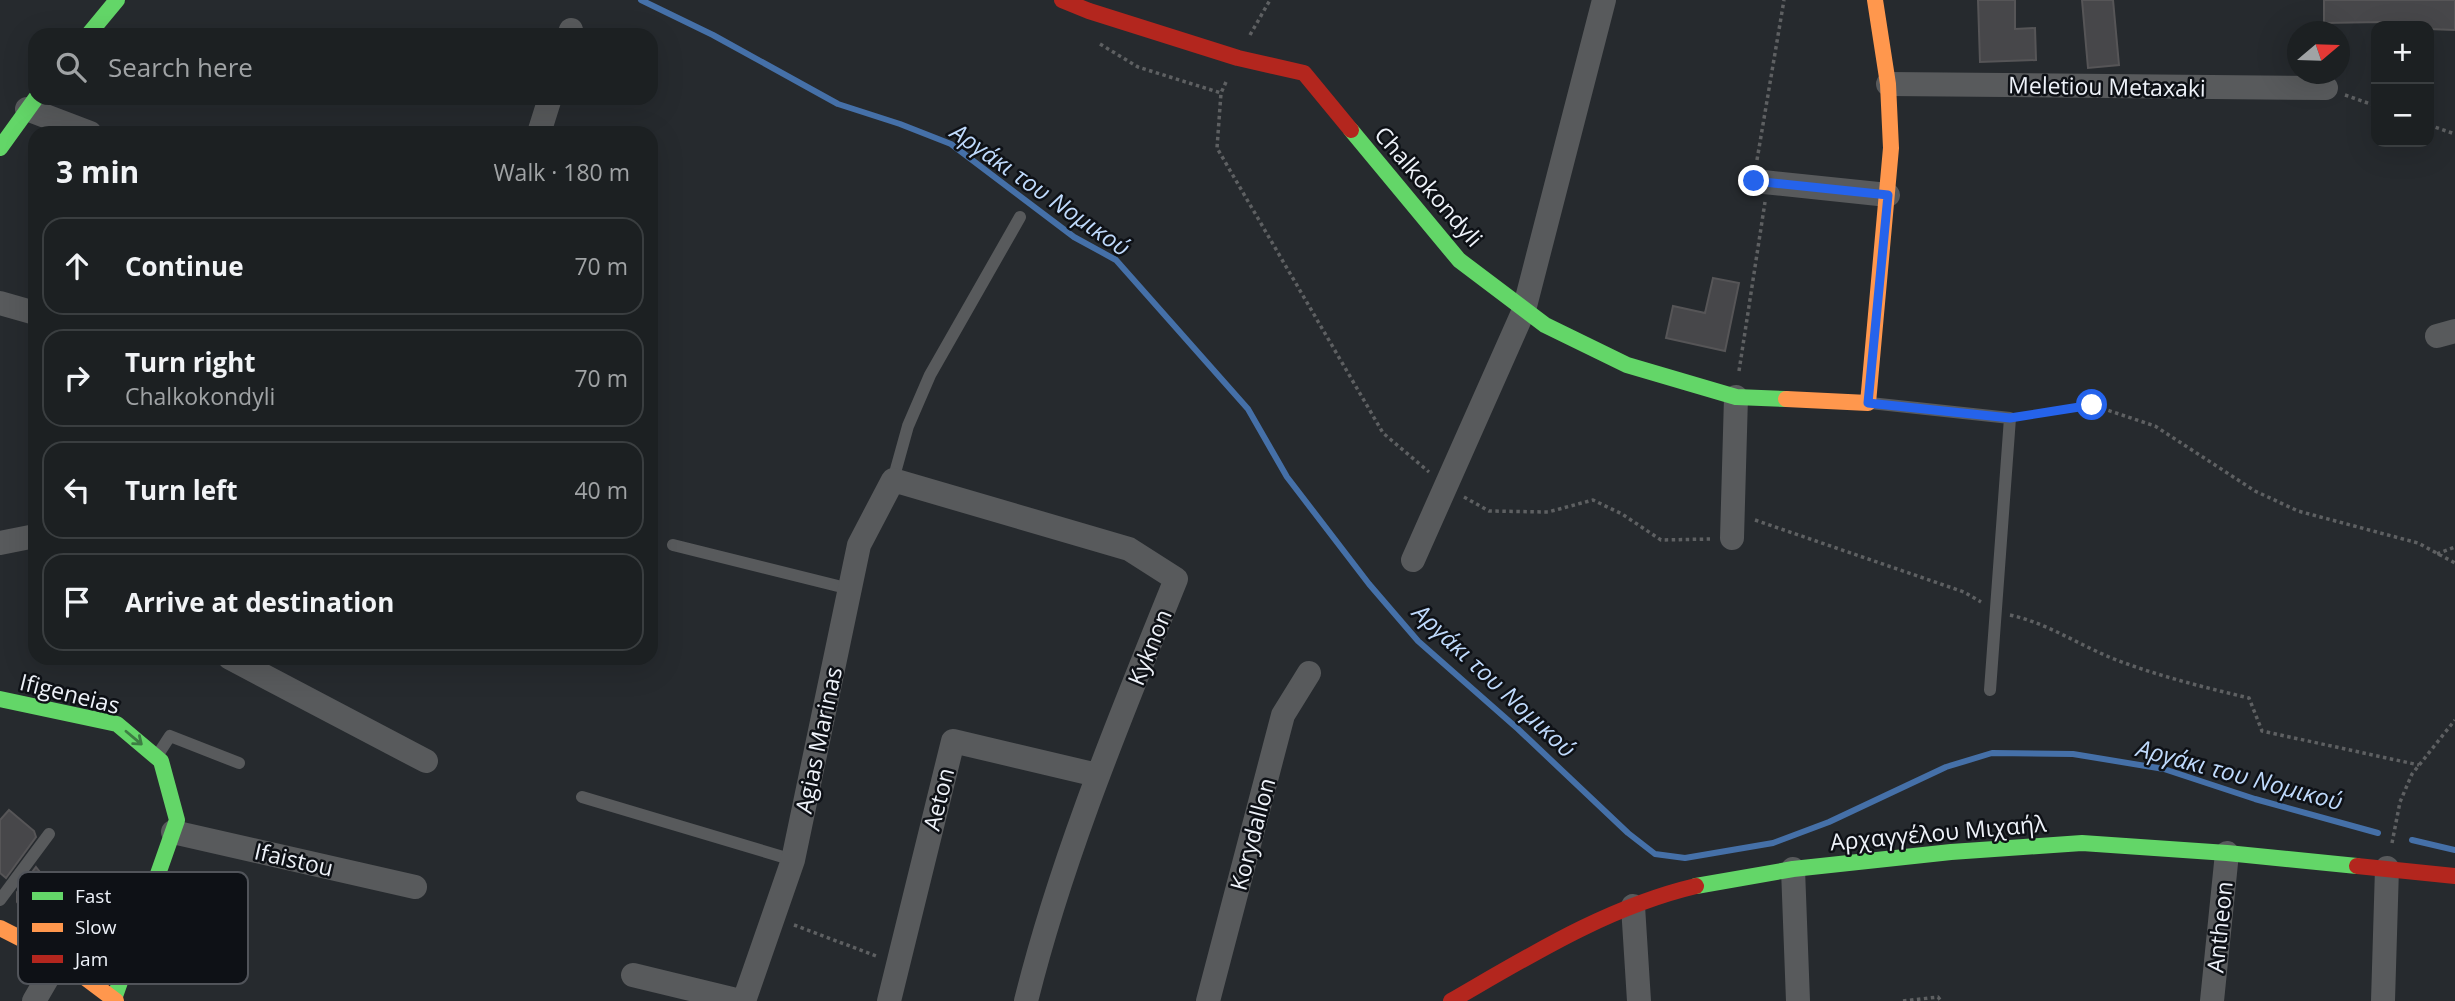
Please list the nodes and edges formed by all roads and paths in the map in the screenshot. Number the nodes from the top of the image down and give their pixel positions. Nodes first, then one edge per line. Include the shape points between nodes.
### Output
1 (117, 0) edge
2 (1062, 0) edge
3 (1604, 0) edge
4 (1784, 0) edge
5 (1874, 0) edge
6 (94, 28) edge
7 (1095, 40) dead end
8 (1888, 84) junction
9 (2326, 88) joint
10 (2371, 104) edge
11 (30, 105) edge
12 (35, 105) edge
13 (548, 105) edge
14 (76, 126) edge
15 (541, 126) edge
16 (2434, 127) edge
17 (2455, 134) edge
18 (0, 148) edge
19 (1761, 181) junction
20 (1888, 195) junction
21 (1020, 216) dead end
22 (0, 303) edge
23 (1524, 310) junction
24 (28, 311) edge
25 (1735, 397) junction
26 (1868, 403) junction
27 (2010, 418) junction
28 (892, 480) junction
29 (1445, 486) junction
30 (1733, 513) junction
31 (28, 537) edge
32 (1732, 538) joint
33 (0, 542) edge
34 (673, 545) dead end
35 (2455, 547) edge
36 (2437, 554) junction
37 (1413, 560) dead end
38 (2455, 563) edge
39 (850, 589) junction
40 (1996, 611) junction
41 (243, 665) edge
42 (1309, 673) dead end
43 (1990, 690) dead end
44 (0, 699) edge
45 (2455, 720) edge
46 (156, 757) junction
47 (426, 761) dead end
48 (239, 763) dead end
49 (2419, 765) junction
50 (1097, 775) junction
51 (582, 797) dead end
52 (173, 832) junction
53 (49, 834) dead end
54 (2227, 853) junction
55 (793, 860) junction
56 (2387, 868) junction
57 (1793, 869) junction
58 (21, 872) edge
59 (159, 872) edge
60 (18, 876) edge
61 (2455, 876) edge
62 (415, 887) dead end
63 (0, 900) edge
64 (1633, 906) junction
65 (772, 917) junction
66 (0, 928) edge
67 (18, 937) edge
68 (898, 964) junction
69 (633, 975) dead end
70 (44, 984) edge
71 (94, 984) edge
72 (115, 1000) edge
73 (34, 1001) edge
74 (742, 1001) edge
75 (889, 1001) edge
76 (1026, 1001) edge
77 (1208, 1001) edge
78 (1451, 1001) edge
79 (1639, 1001) edge
80 (1798, 1001) edge
81 (1903, 1001) edge
82 (1941, 1001) edge
83 (2212, 1001) edge
84 (2384, 1001) edge

1 - 6 street
2 - 23 street, Chalkokondyli via 1238,58 1304,73 1458,260
3 - 23 street
4 - 19 path
5 - 8 street
7 - 29 path via 1138,67 1221,93 1217,148 1383,433
8 - 9 street, Meletiou Metaxaki
8 - 20 street
9 - 10 path
11 - 18 street
12 - 14 street
13 - 15 street
16 - 17 path
19 - 20 street
19 - 25 path
20 - 26 street
21 - 28 lane via 930,375
22 - 24 street
23 - 25 street, Chalkokondyli via 1627,365
23 - 29 street
25 - 26 street, Chalkokondyli
25 - 30 street
26 - 27 lane
27 - 36 path via 2092,405 2155,426 2255,491 2298,511 2418,544
27 - 40 lane
28 - 39 street, Agias Marinas via 859,545
28 - 50 street, Kyknon via 1129,549 1176,579
29 - 32 path via 1489,511 1548,512 1593,500 1661,540
29 - 37 street
30 - 32 street
30 - 40 path via 1964,592
31 - 33 street
34 - 39 lane
35 - 36 path
36 - 38 path
39 - 55 street, Agias Marinas
40 - 43 lane
40 - 49 path via 2026,618 2114,659 2249,698 2262,731
41 - 47 street
42 - 77 street, Korydallon via 1283,715
44 -> 46 street, Ifigeneias via 117,724
45 - 49 path
46 - 48 lane via 170,736
46 - 52 street, Ifigeneias via 177,820
49 - 56 path via 2400,802
50 - 68 street, Aeton via 953,741
50 - 76 street, Kyknon via 1039,947
51 - 55 lane
52 - 59 street, Ifigeneias
52 - 62 street, Ifaistou
53 - 58 lane
54 - 56 street, Αρχαγγέλου Μιχαήλ
54 - 57 street, Αρχαγγέλου Μιχαήλ via 2082,843
54 - 83 street, Antheon
55 - 65 street, Agias Marinas
56 - 61 street, Αρχαγγέλου Μιχαήλ
56 - 84 street
57 - 64 street, Αρχαγγέλου Μιχαήλ via 1714,882
57 - 80 street
60 - 63 lane
64 - 78 street, Αρχαγγέλου Μιχαήλ via 1567,934
64 - 79 street
65 - 68 path
65 - 74 street, Agias Marinas
66 - 67 street
68 - 75 street, Aeton
69 - 74 street
70 - 73 street
71 - 72 street
81 - 82 path via 1938,997

